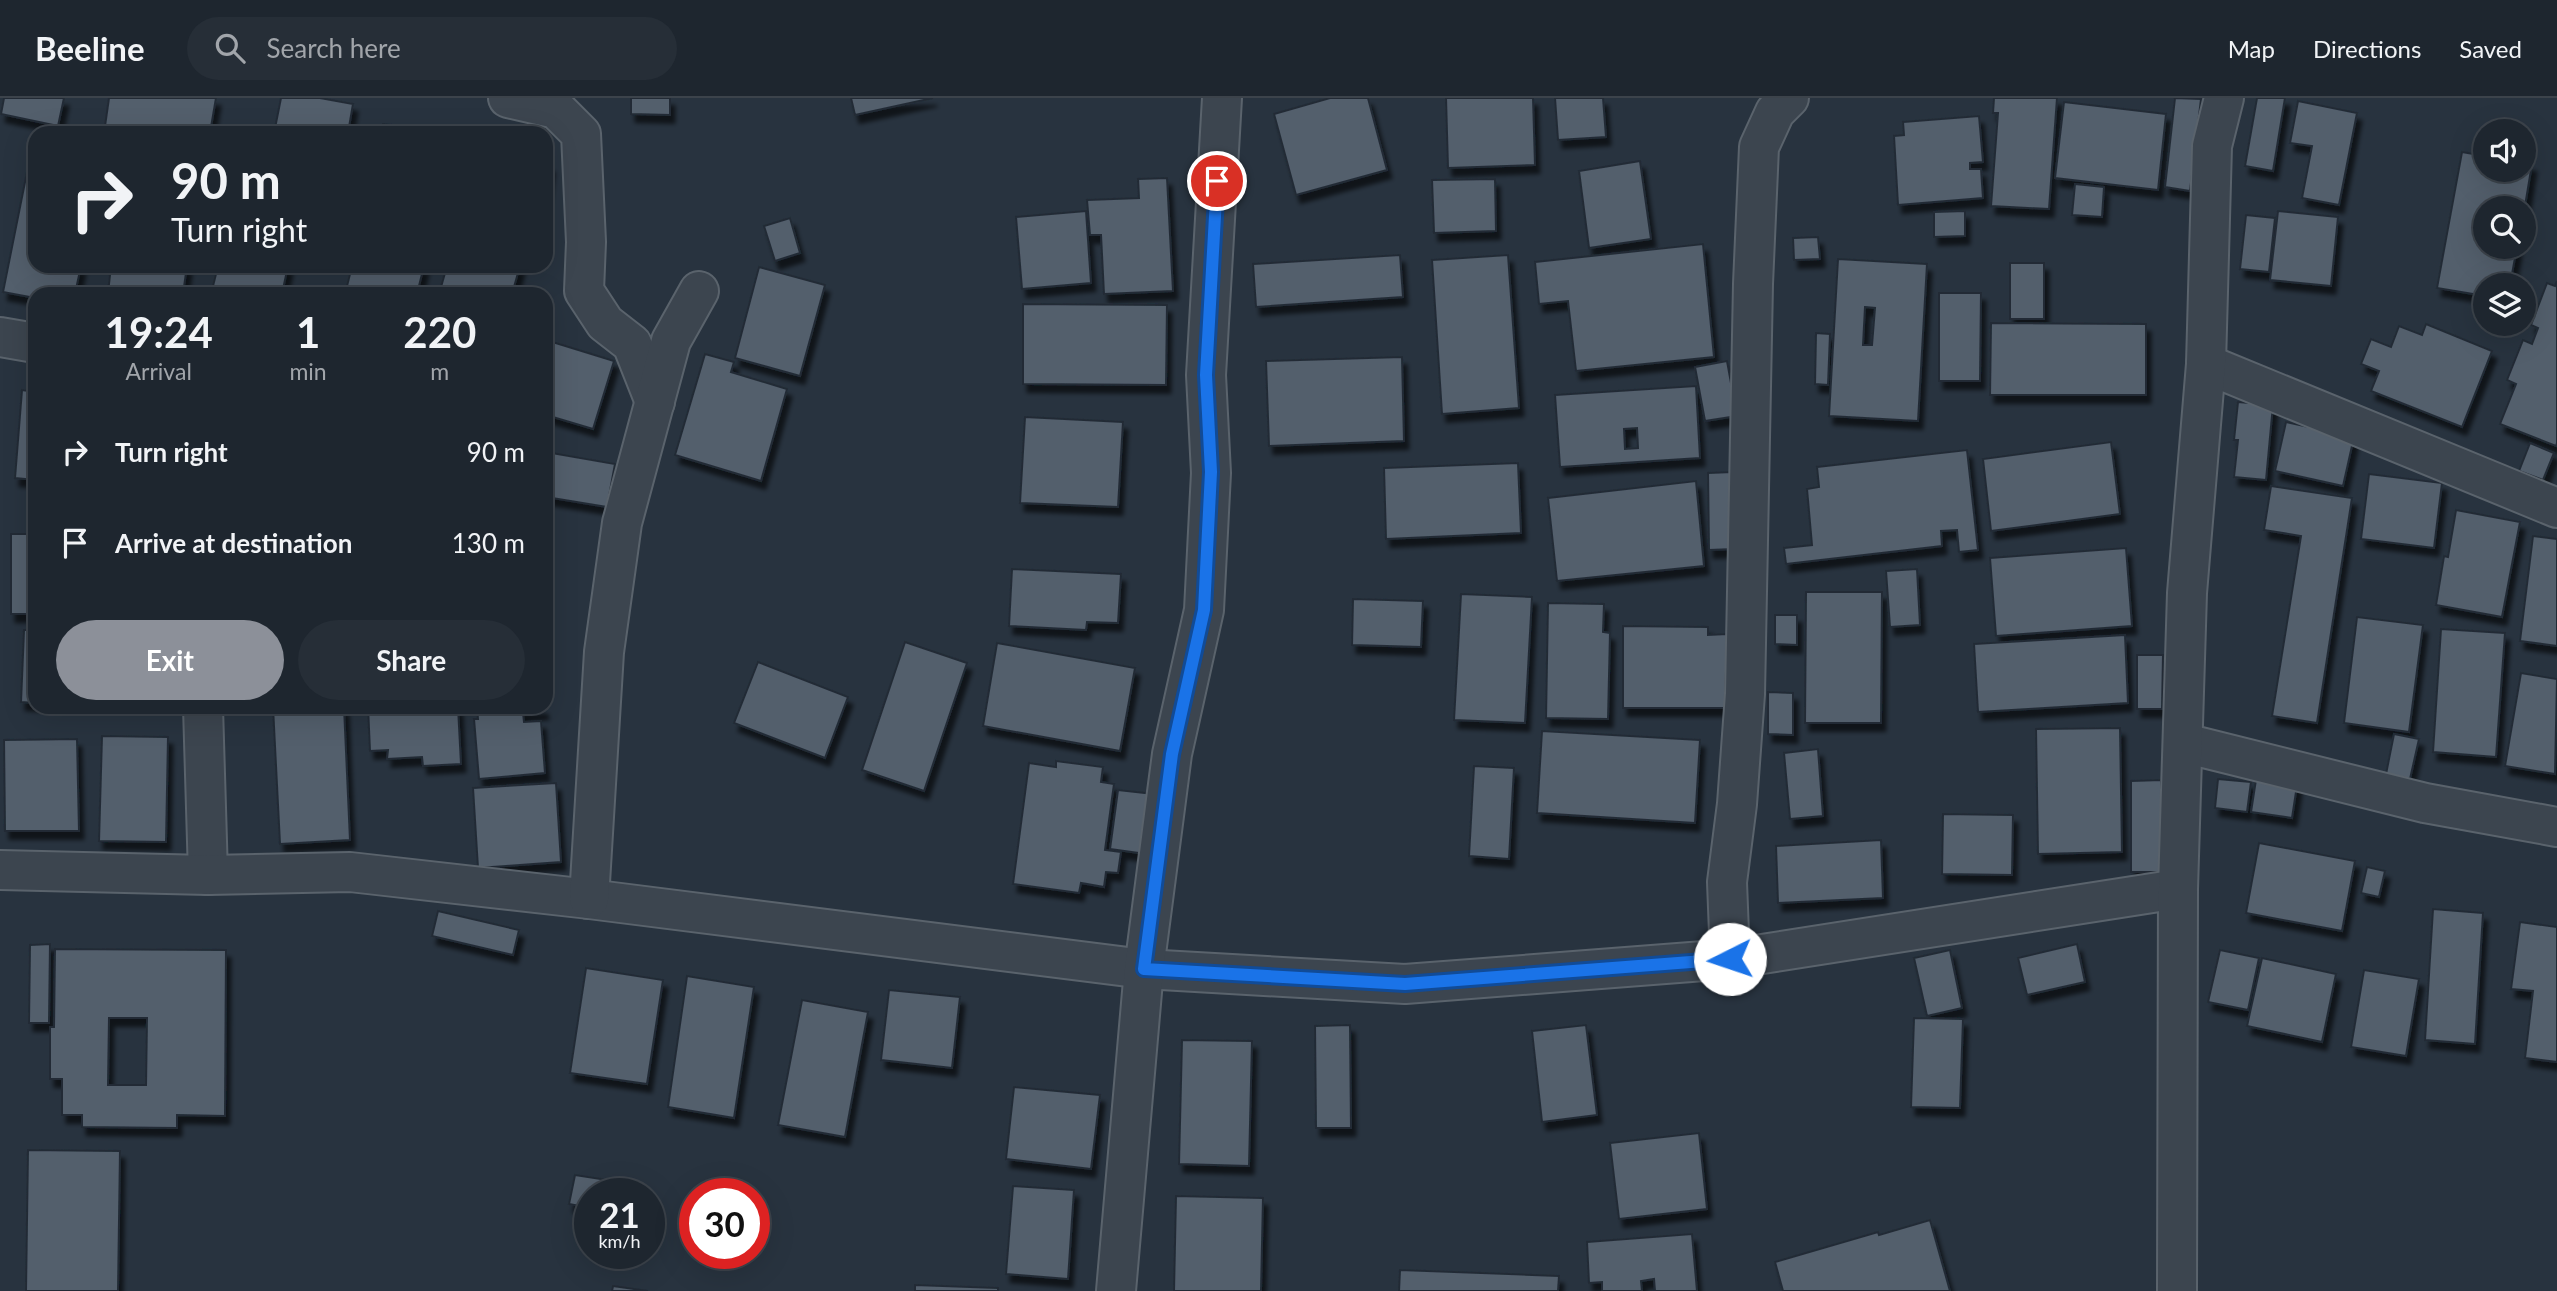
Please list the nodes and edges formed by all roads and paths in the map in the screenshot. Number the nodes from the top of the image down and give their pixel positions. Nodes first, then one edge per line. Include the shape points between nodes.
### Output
1 (508, 98) edge
2 (1222, 98) edge
3 (1789, 98) edge
4 (2224, 98) edge
5 (699, 291) dead end
6 (0, 337) edge
7 (28, 341) edge
8 (2206, 364) junction
9 (655, 402) junction
10 (2557, 508) edge
11 (203, 714) edge
12 (2184, 743) junction
13 (2557, 827) edge
14 (0, 870) edge
15 (208, 875) junction
16 (2178, 889) junction
17 (589, 899) junction
18 (1730, 959) junction
19 (1144, 969) junction
20 (1116, 1291) edge
21 (2177, 1291) edge

1 - 9 street via 556,109 581,134 584,291 605,323 632,344
2 - 19 street via 1206,375 1211,472 1204,610 1172,754
3 - 18 street via 1775,112 1759,147 1745,694 1727,882
4 - 8 street via 2212,146
5 - 9 street via 671,341
6 - 7 street
8 - 10 street
8 - 12 street via 2187,593
9 - 17 street via 622,523 604,652
11 - 15 street
12 - 13 street via 2425,803
12 - 16 street
14 - 15 street
15 - 17 street via 351,872
16 - 18 street
16 - 21 street
17 - 19 street
18 - 19 street via 1405,984
19 - 20 street

